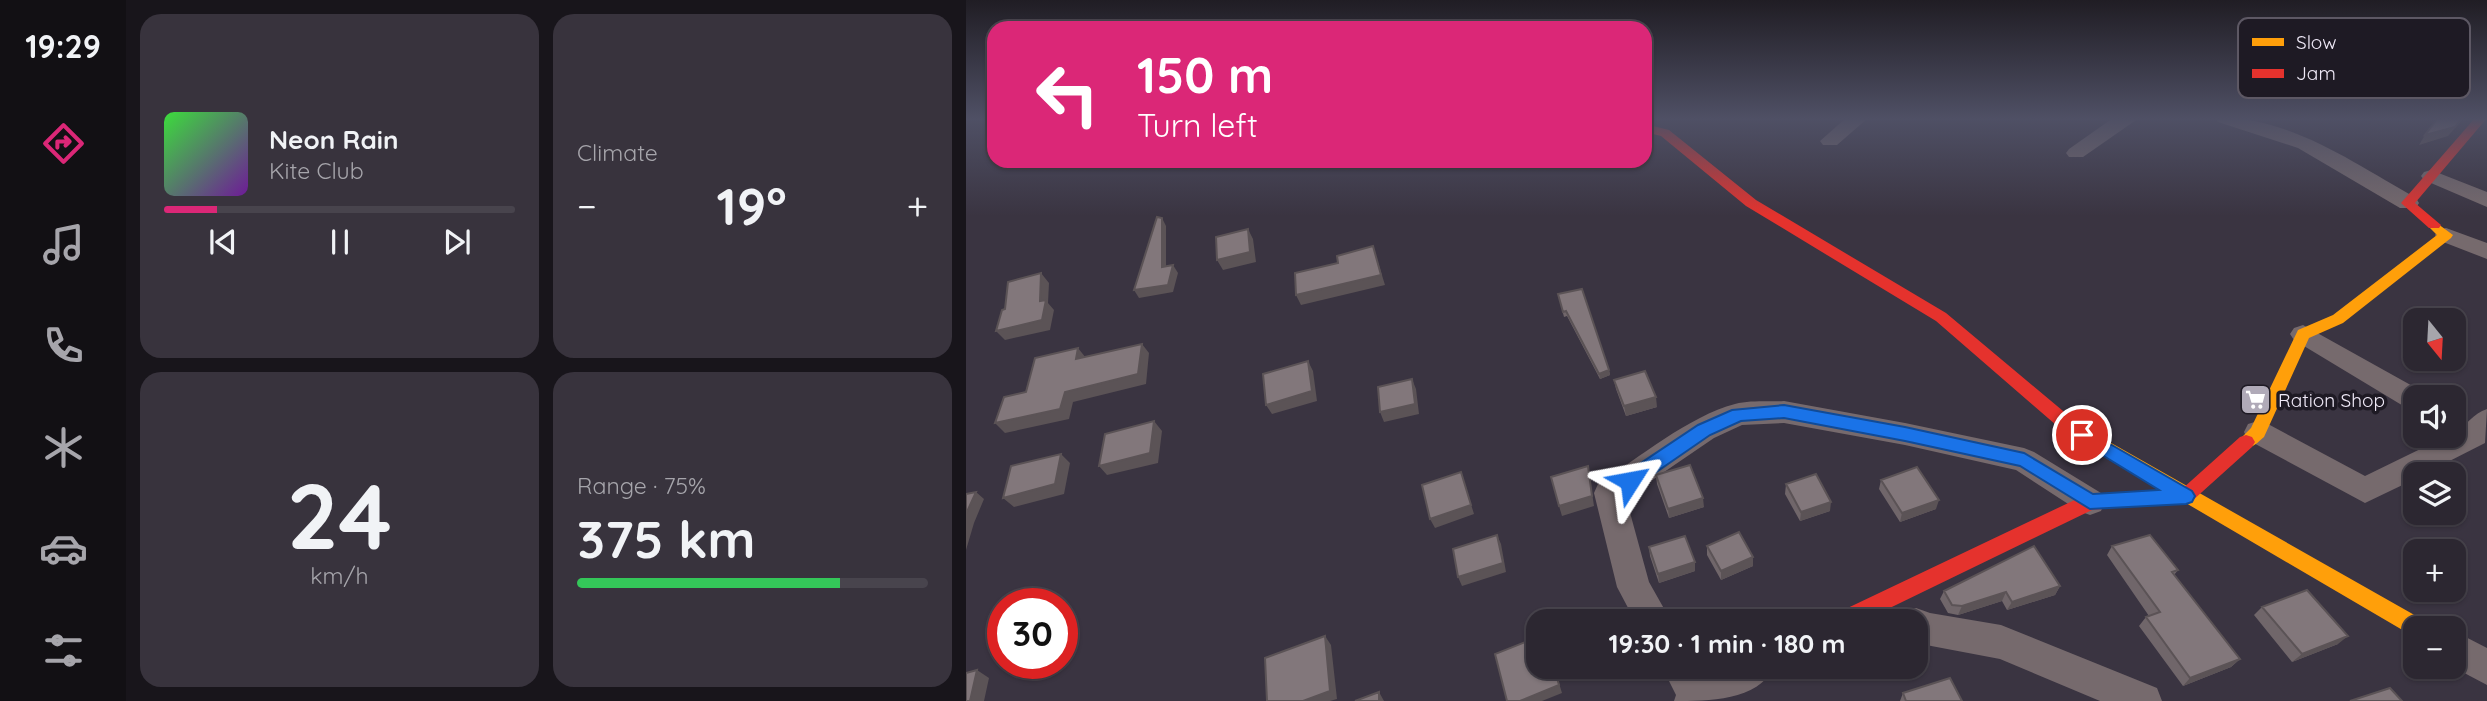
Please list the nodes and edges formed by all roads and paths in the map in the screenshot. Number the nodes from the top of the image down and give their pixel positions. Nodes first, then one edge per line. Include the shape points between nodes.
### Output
1 (1687, 151) edge
2 (2079, 151) edge
3 (2319, 151) edge
4 (2453, 151) edge
5 (2076, 153) dead end
6 (2431, 176) junction
7 (2487, 200) edge
8 (2408, 203) junction
9 (2446, 234) junction
10 (2487, 252) edge
11 (2303, 334) junction
12 (2403, 393) edge
13 (2472, 426) edge
14 (2258, 432) junction
15 (2186, 496) junction
16 (2090, 502) junction
17 (1874, 604) junction
18 (1647, 609) edge
19 (1865, 609) edge
20 (1885, 609) edge
21 (2403, 619) edge
22 (1928, 629) edge
23 (2466, 655) edge
24 (2487, 667) edge
25 (1718, 679) edge
26 (1690, 688) edge
27 (2144, 701) edge

1 - 15 street via 1751,203 1941,317 2061,422
2 - 5 street
3 - 8 street
4 - 6 street
6 - 7 street
6 - 8 street
8 - 9 street
9 - 10 street
9 - 11 street via 2338,319
11 - 12 street
11 - 14 street
13 - 14 street via 2365,490
14 - 15 street
15 - 16 street
15 - 21 street
16 - 17 street
16 - 18 street via 2024,460 1784,412 1738,414 1704,430 1609,493 1634,587
17 - 19 street
17 - 20 street
22 - 27 street via 2001,642
23 - 24 street
25 - 26 street

